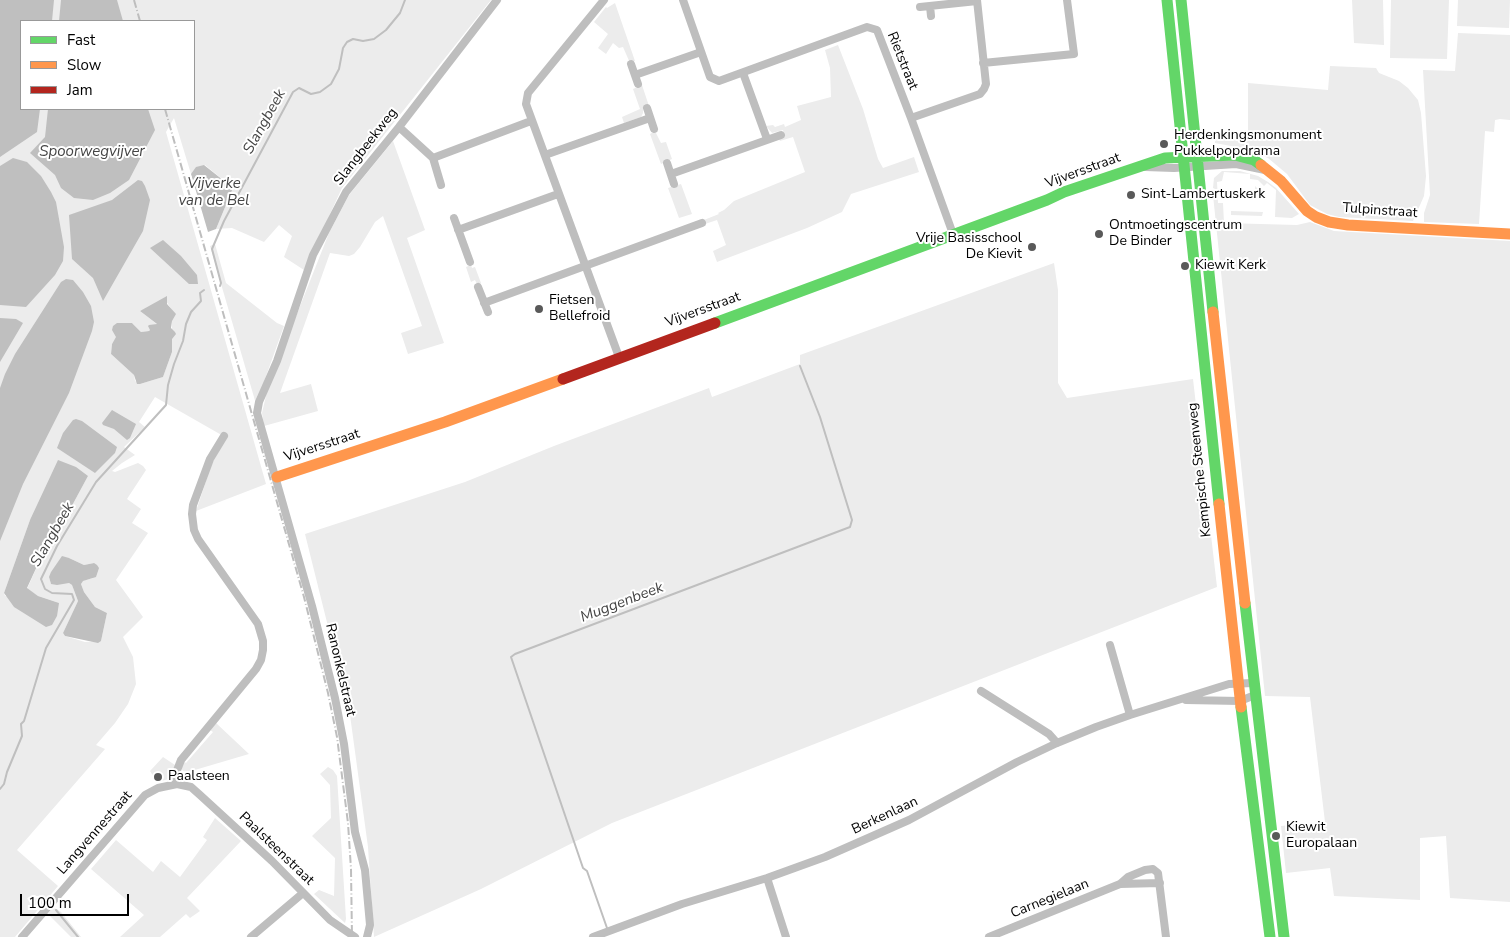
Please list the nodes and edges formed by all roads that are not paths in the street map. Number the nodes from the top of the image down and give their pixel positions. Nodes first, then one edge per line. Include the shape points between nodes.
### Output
1 (497, 0) edge
2 (604, 0) edge
3 (1067, 0) edge
4 (1167, 0) edge
5 (1181, 0) edge
6 (685, 1) edge
7 (977, 1) edge
8 (930, 6) junction
9 (920, 7) dead end
10 (931, 16) dead end
11 (700, 52) junction
12 (983, 63) junction
13 (631, 64) dead end
14 (743, 73) junction
15 (635, 74) junction
16 (638, 84) dead end
17 (647, 108) dead end
18 (650, 118) junction
19 (911, 118) junction
20 (530, 121) junction
21 (399, 127) junction
22 (654, 129) dead end
23 (781, 135) dead end
24 (767, 139) junction
25 (545, 155) junction
26 (433, 158) junction
27 (1197, 161) junction
28 (1184, 162) junction
29 (667, 163) dead end
30 (671, 174) junction
31 (441, 184) dead end
32 (674, 184) dead end
33 (558, 194) junction
34 (454, 218) dead end
35 (686, 219) dead end
36 (702, 223) dead end
37 (690, 228) junction
38 (458, 230) junction
39 (953, 234) junction
40 (1510, 234) edge
41 (470, 262) dead end
42 (586, 267) junction
43 (478, 287) dead end
44 (484, 303) junction
45 (488, 312) dead end
46 (619, 357) junction
47 (258, 413) joint
48 (224, 436) dead end
49 (277, 477) junction
50 (1110, 645) dead end
51 (1238, 683) junction
52 (1253, 683) junction
53 (981, 691) dead end
54 (1255, 696) junction
55 (1179, 700) junction
56 (1240, 701) junction
57 (1130, 714) junction
58 (1058, 743) junction
59 (177, 784) junction
60 (767, 878) junction
61 (1160, 883) junction
62 (1120, 884) junction
63 (303, 893) junction
64 (342, 928) junction
65 (1267, 934) edge
66 (22, 937) edge
67 (251, 937) edge
68 (340, 937) edge
69 (354, 937) edge
70 (367, 937) edge
71 (593, 937) edge
72 (786, 937) edge
73 (989, 937) edge
74 (1166, 937) edge
75 (1284, 937) edge

1 - 21 street, Slangbeekweg
2 - 20 street via 528,93 526,104
3 - 12 street via 1074,54
4 - 28 main road, Kempische Steenweg
5 - 27 main road
6 - 11 street, Rietstraat
7 - 8 street
7 - 12 street
8 - 9 street
8 - 10 street
11 - 14 street, Rietstraat via 710,77 719,82
11 - 15 street
12 - 19 street via 986,84 980,94
13 - 15 street
14 - 19 street, Rietstraat via 867,27 880,35
14 - 24 street
15 - 16 street
17 - 18 street
18 - 22 street
18 - 25 street
19 - 39 street, Rietstraat
20 - 25 street
20 - 26 street
21 - 26 street
21 - 47 street, Slangbeekweg via 346,192 324,231 259,402
23 - 24 street
24 - 30 street
25 - 33 street
26 - 31 street
27 - 28 main road, Vijversstraat
27 - 40 main road, Tulpinstraat via 1235,156 1254,160 1281,181 1307,211 1329,222
27 - 52 main road
28 - 39 main road, Vijversstraat via 1165,158 1138,166
28 - 51 main road, Kempische Steenweg
29 - 30 street
30 - 32 street
33 - 38 street
33 - 42 street
34 - 38 street
35 - 37 street
36 - 37 street
37 - 42 street
38 - 41 street
39 - 46 main road, Vijversstraat
42 - 44 street
42 - 46 street
43 - 44 street
44 - 45 street
46 - 49 main road, Vijversstraat via 445,422
47 - 49 street, Ranonkelstraat
48 - 59 street via 210,459 193,504 194,530 258,624 263,650 256,669 181,760 176,773
49 - 70 street, Ranonkelstraat via 336,698 355,832 366,870 370,926
50 - 57 street
51 - 52 street, Berkenlaan
51 - 55 street, Berkenlaan
51 - 56 main road, Kempische Steenweg
52 - 54 main road
53 - 58 street
54 - 56 street, Berkenlaan
54 - 75 main road
55 - 56 street, Berkenlaan
55 - 57 street, Berkenlaan
56 - 65 main road, Kempische Steenweg
57 - 58 street, Berkenlaan
58 - 60 street, Berkenlaan via 909,820
59 - 63 street, Paalsteenstraat via 191,787
59 - 66 street, Langvennestraat via 144,795
60 - 71 street, Berkenlaan via 682,904
60 - 72 street
61 - 62 street, Carnegielaan
61 - 62 street, Carnegielaan via 1158,873 1153,869 1128,877
61 - 74 street
62 - 73 street, Carnegielaan
63 - 64 street, Paalsteenstraat
63 - 67 street
64 - 68 street
64 - 69 street, Paalsteenstraat

